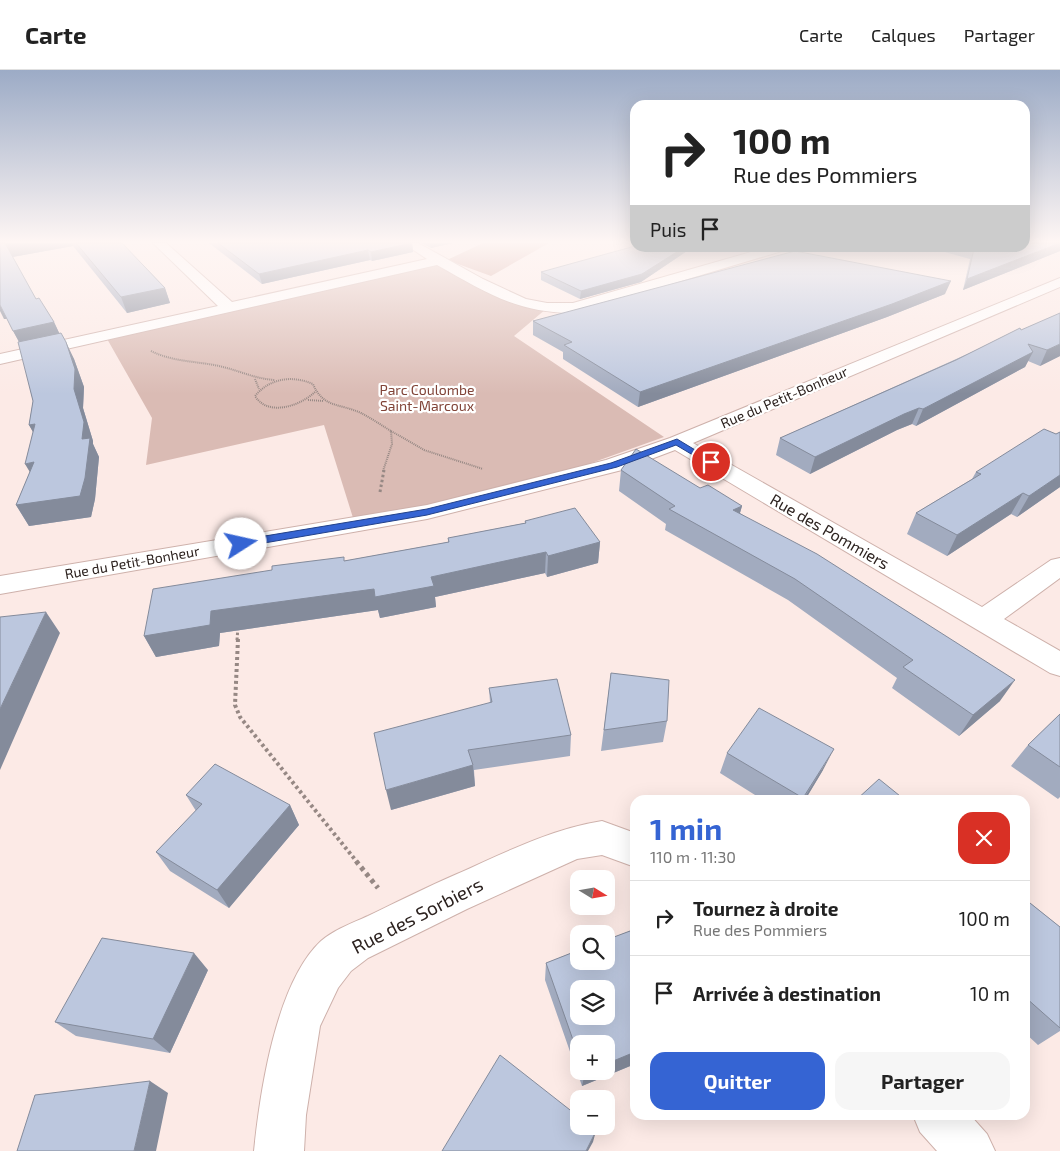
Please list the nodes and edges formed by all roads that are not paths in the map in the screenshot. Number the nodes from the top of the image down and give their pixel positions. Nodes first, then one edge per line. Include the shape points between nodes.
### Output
1 (213, 293) edge
2 (289, 293) edge
3 (505, 293) edge
4 (616, 293) edge
5 (1033, 293) edge
6 (228, 307) junction
7 (0, 359) edge
8 (677, 442) junction
9 (1060, 566) edge
10 (0, 585) edge
11 (983, 620) junction
12 (1060, 665) edge
13 (630, 848) edge
14 (942, 1120) edge
15 (279, 1151) edge
16 (970, 1151) edge

1 - 6 street
2 - 6 street
3 - 4 street via 546,308 574,308
5 - 8 street, Rue du Petit-Bonheur
6 - 7 street
8 - 10 street, Rue du Petit-Bonheur via 614,465 427,512
8 - 11 street, Rue des Pommiers
9 - 11 street
11 - 12 street, Rue des Pommiers
13 - 15 street, Rue des Sorbiers via 602,838 576,842 542,854 354,944 336,956 310,996 298,1026
14 - 16 street

